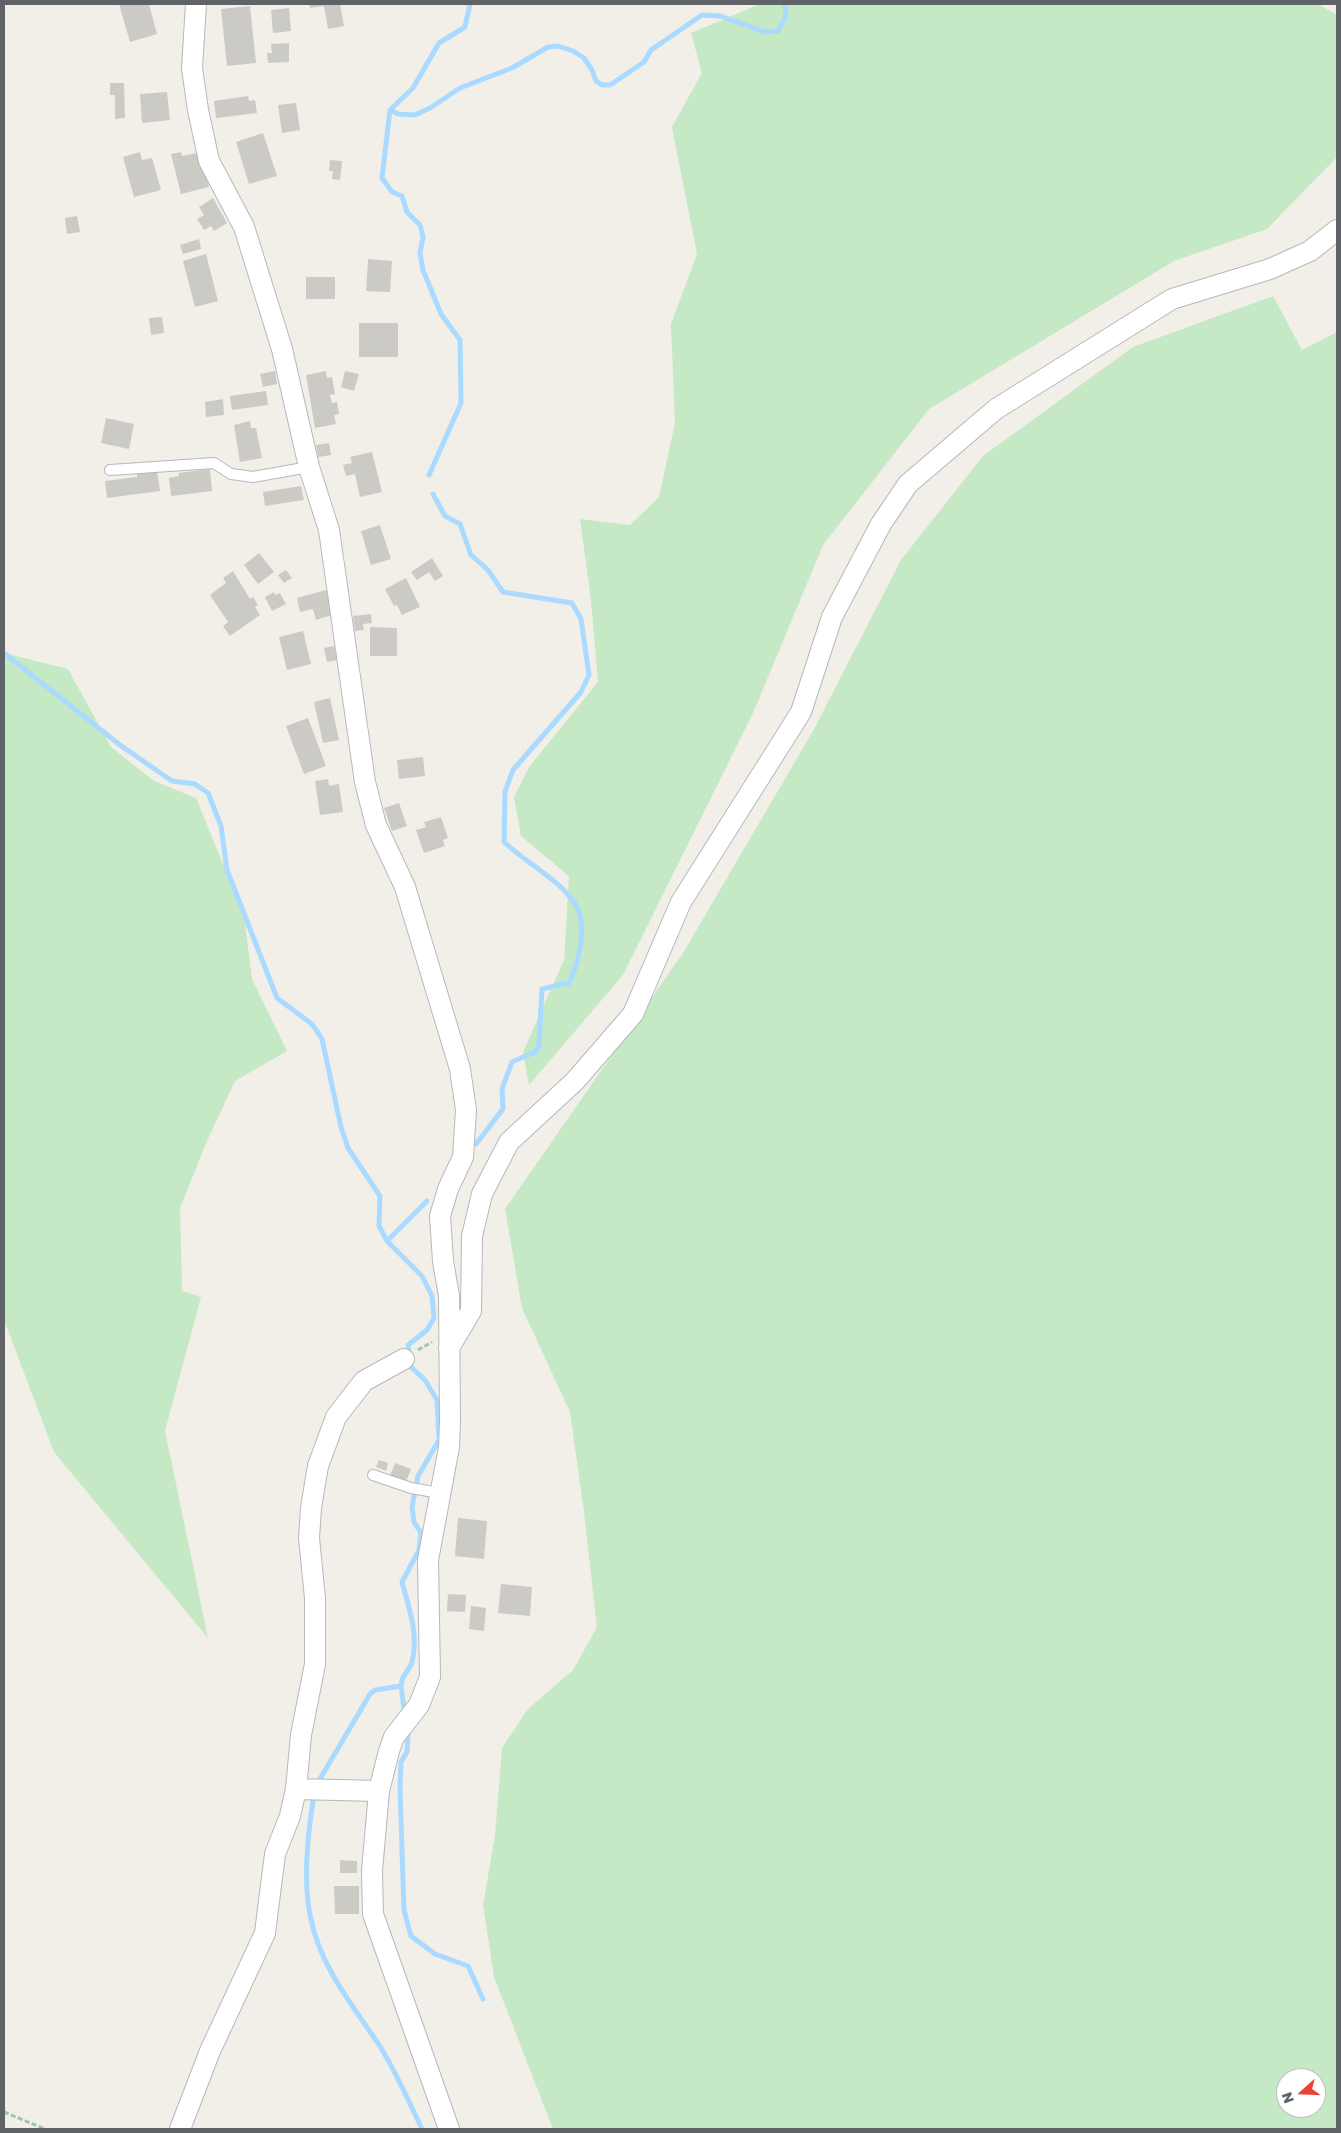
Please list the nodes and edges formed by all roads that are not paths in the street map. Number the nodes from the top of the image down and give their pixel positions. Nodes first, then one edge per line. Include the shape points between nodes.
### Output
1 (196, 4) edge
2 (1337, 230) edge
3 (309, 467) junction
4 (110, 470) dead end
5 (449, 1348) junction
6 (404, 1359) dead end
7 (373, 1475) dead end
8 (440, 1493) junction
9 (311, 1790) junction
10 (379, 1791) junction
11 (180, 2129) edge
12 (449, 2129) edge

1 - 3 street via 192,68 209,162 244,227 264,286 282,348
2 - 5 street via 1310,250 1270,269 1172,299 996,409 908,484 881,524 832,617 801,712 680,902 633,1014 575,1081 509,1142 486,1185 472,1236 471,1311
3 - 4 lane via 253,477 232,474 214,463
3 - 5 street via 329,530 356,733 367,790 376,825 405,888 460,1069 466,1110 463,1157 440,1216 449,1296
5 - 8 street via 449,1447
6 - 9 street via 364,1381 336,1417 318,1466 309,1538 315,1598 315,1664 301,1735
7 - 8 lane
8 - 10 street via 428,1560 430,1677 419,1705 394,1737
9 - 10 street
9 - 11 street via 290,1816 275,1854 265,1933 210,2051
10 - 12 street via 372,1871 374,1914

